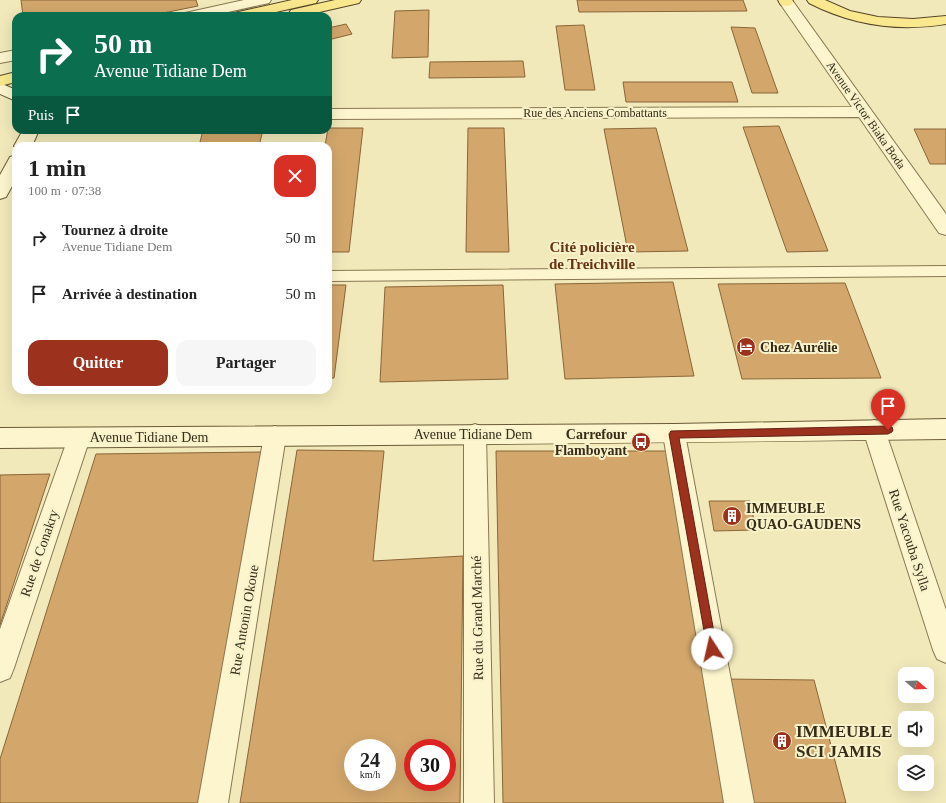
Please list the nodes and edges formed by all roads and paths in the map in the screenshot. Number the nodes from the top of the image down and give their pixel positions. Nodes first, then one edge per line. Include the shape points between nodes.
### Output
1 (264, 0) edge
2 (311, 0) edge
3 (354, 0) edge
4 (814, 0) edge
5 (785, 1) edge
6 (209, 6) edge
7 (198, 12) edge
8 (257, 12) edge
9 (302, 12) edge
10 (946, 20) edge
11 (12, 55) edge
12 (0, 58) edge
13 (12, 67) edge
14 (0, 70) edge
15 (12, 78) edge
16 (0, 81) edge
17 (0, 88) edge
18 (12, 94) edge
19 (863, 112) junction
20 (332, 114) edge
21 (12, 169) edge
22 (0, 193) edge
23 (946, 228) edge
24 (946, 271) edge
25 (332, 276) edge
26 (946, 429) edge
27 (874, 430) junction
28 (475, 434) junction
29 (674, 434) junction
30 (275, 436) junction
31 (0, 438) edge
32 (79, 438) junction
33 (946, 650) edge
34 (0, 668) edge
35 (213, 803) edge
36 (478, 803) edge
37 (739, 803) edge

1 - 6 street
2 - 8 main road
3 - 9 main road
4 - 10 main road via 842,13 865,19 912,24
5 - 19 street, Avenue Victor Biaka Boda
6 - 7 street
11 - 12 street
13 - 14 main road
15 - 16 main road
17 - 18 street
19 - 20 street, Rue des Anciens Combattants
19 - 23 street, Avenue Victor Biaka Boda
21 - 22 street
24 - 25 lane
26 - 27 street, Avenue Tidiane Dem
27 - 29 street, Avenue Tidiane Dem
27 - 33 street, Rue Yacouba Sylla
28 - 29 street, Avenue Tidiane Dem
28 - 30 street, Avenue Tidiane Dem
28 - 36 street, Rue du Grand Marché
29 - 37 street
30 - 32 street, Avenue Tidiane Dem
30 - 35 street, Rue Antonin Okoue
31 - 32 street, Avenue Tidiane Dem
32 - 34 street, Rue de Conakry

